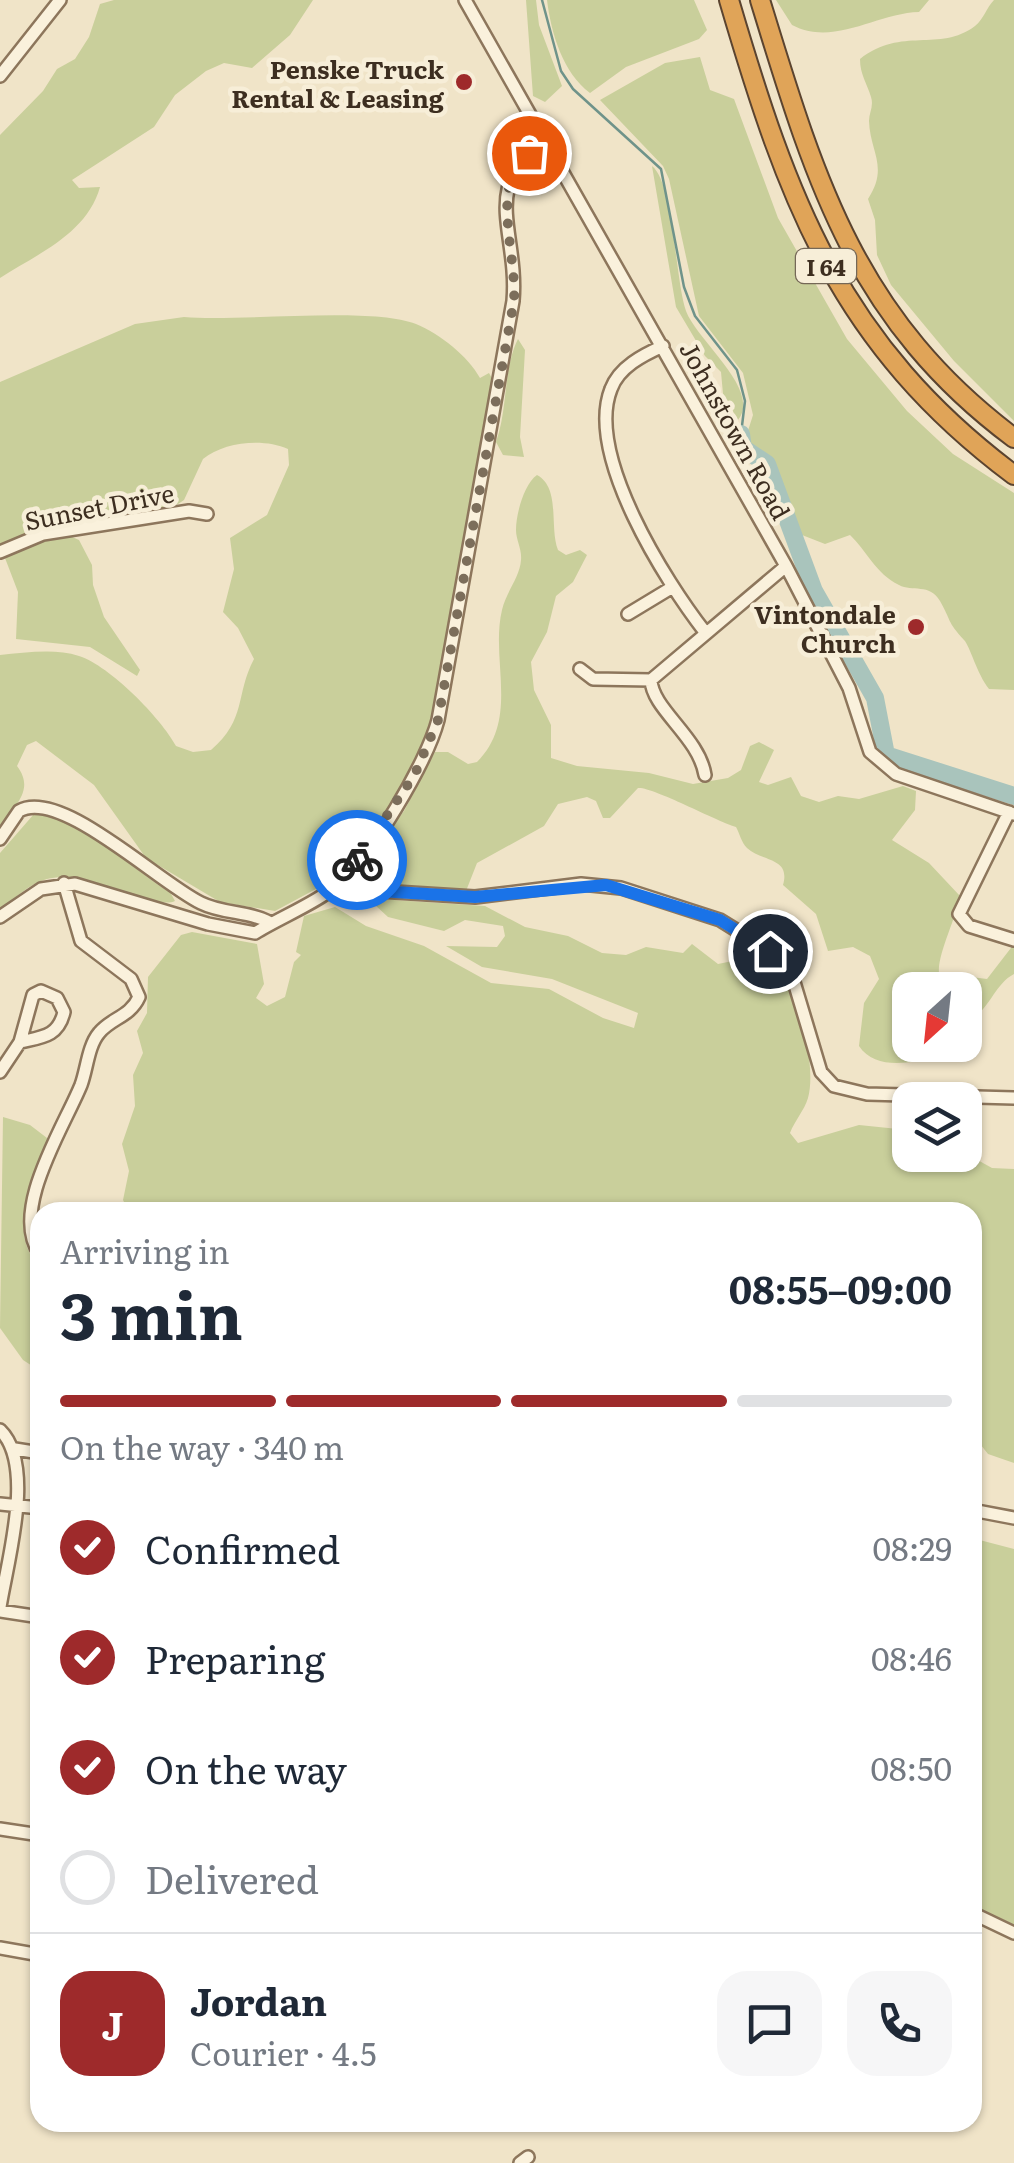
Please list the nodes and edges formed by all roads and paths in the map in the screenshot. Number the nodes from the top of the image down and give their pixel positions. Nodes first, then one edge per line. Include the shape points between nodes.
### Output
1 (60, 0) edge
2 (465, 0) edge
3 (728, 0) edge
4 (760, 0) edge
5 (0, 76) edge
6 (546, 142) junction
7 (663, 346) junction
8 (1014, 438) edge
9 (1014, 475) edge
10 (207, 514) dead end
11 (0, 552) edge
12 (786, 566) junction
13 (671, 588) junction
14 (628, 614) dead end
15 (706, 632) junction
16 (580, 669) dead end
17 (651, 680) junction
18 (705, 774) dead end
19 (1012, 813) edge
20 (0, 838) edge
21 (341, 882) junction
22 (64, 883) junction
23 (0, 917) edge
24 (269, 922) junction
25 (1014, 940) edge
26 (20, 1042) junction
27 (0, 1072) edge
28 (1014, 1098) edge
29 (36, 1202) edge
30 (0, 1430) edge
31 (30, 1454) edge
32 (16, 1455) junction
33 (0, 1504) edge
34 (30, 1509) edge
35 (15, 1510) junction
36 (982, 1512) edge
37 (1014, 1518) edge
38 (0, 1607) edge
39 (30, 1614) edge
40 (0, 1829) edge
41 (30, 1834) edge
42 (982, 1918) edge
43 (1014, 1933) edge
44 (0, 1948) edge
45 (30, 1953) edge

1 - 5 street
2 - 6 street, Johnstown Road
3 - 9 highway, I 64 via 779,162 836,283 920,394
4 - 8 highway, I 64 via 814,174 860,268 940,372
6 - 7 street, Johnstown Road
6 - 21 street via 515,165 506,187 514,301 434,732 406,790
7 - 12 street, Johnstown Road
7 - 13 street via 621,372 608,412 616,475
10 - 11 street, Sunset Drive via 189,510 43,534
12 - 15 street
12 - 19 street, Johnstown Road via 849,688 876,760 896,774
13 - 14 street
13 - 15 street
15 - 17 street
16 - 17 street via 599,680
17 - 18 street via 650,688 699,752
19 - 25 street via 959,914 969,926
20 - 24 street via 19,811 50,808 86,823 198,902
21 - 24 street
21 - 28 street via 363,890 475,897 581,884 621,888 720,920 770,951 794,982 821,1072 834,1086 867,1094
22 - 23 street via 40,888
22 - 24 street via 244,934
22 - 29 street via 82,942 132,979 139,998 98,1035
26 - 26 street via 57,1029 64,1012 57,998 33,996
26 - 27 street
30 - 32 street
31 - 32 street
32 - 35 street
33 - 35 street
34 - 35 street
35 - 38 street
36 - 37 street
38 - 39 street
40 - 41 street
42 - 43 street
44 - 45 street

